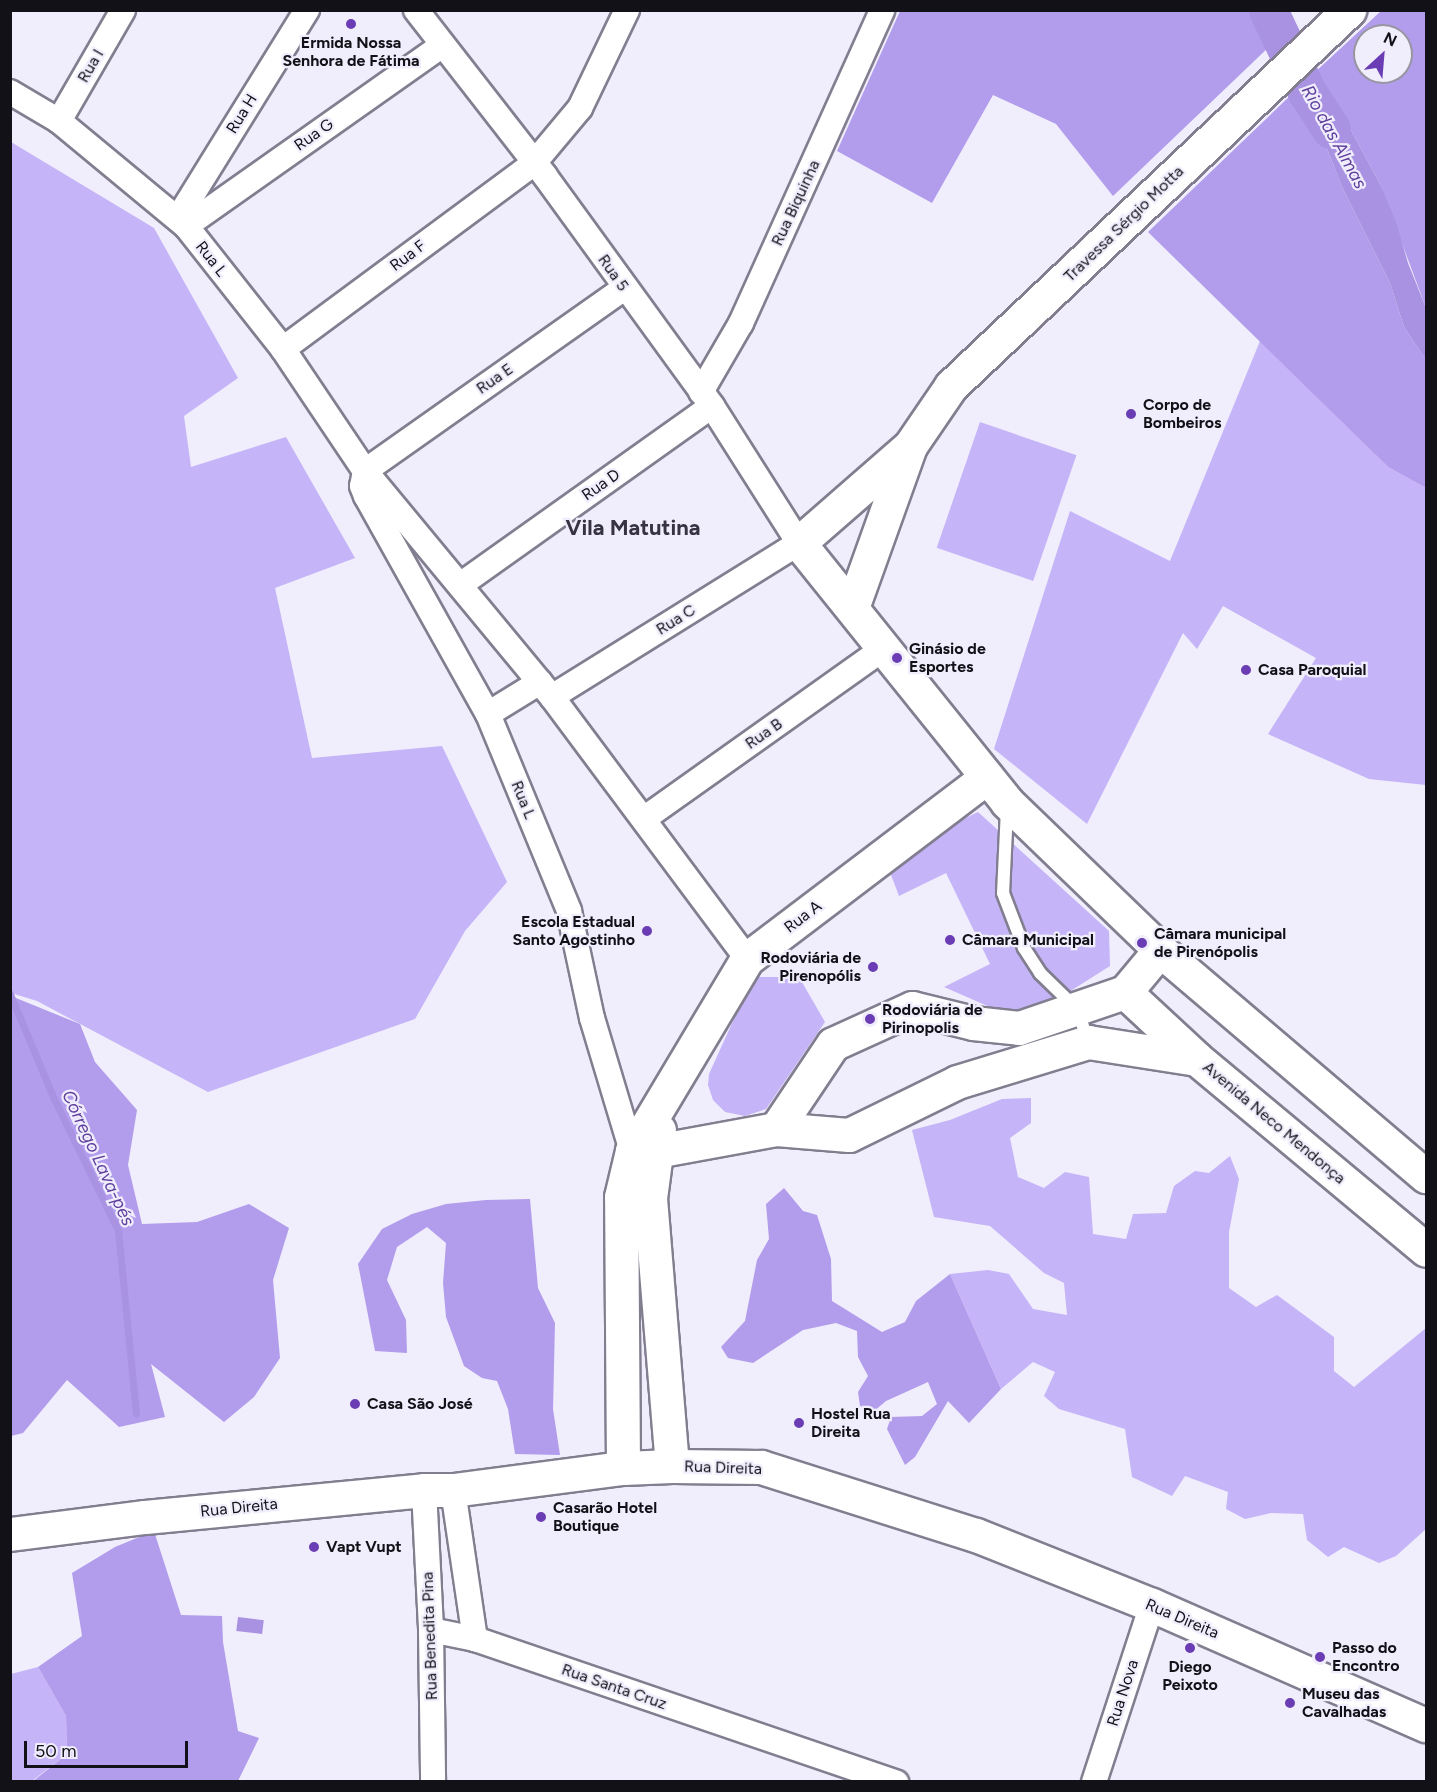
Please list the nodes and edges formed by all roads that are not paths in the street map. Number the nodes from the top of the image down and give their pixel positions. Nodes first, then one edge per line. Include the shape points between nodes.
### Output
1 (123, 10) edge
2 (307, 10) edge
3 (416, 10) edge
4 (627, 10) edge
5 (882, 10) edge
6 (1349, 10) edge
7 (443, 45) junction
8 (10, 92) edge
9 (59, 121) junction
10 (534, 163) junction
11 (182, 222) junction
12 (624, 288) junction
13 (283, 349) junction
14 (707, 399) junction
15 (910, 446) junction
16 (365, 471) junction
17 (799, 543) junction
18 (460, 585) junction
19 (852, 608) junction
20 (883, 649) junction
21 (546, 690) junction
22 (488, 714) junction
23 (987, 777) junction
24 (1007, 802) junction
25 (645, 818) junction
26 (1160, 950) junction
27 (747, 959) junction
28 (1125, 992) junction
29 (1078, 1010) junction
30 (1088, 1042) junction
31 (1197, 1059) junction
32 (776, 1129) junction
33 (644, 1151) junction
34 (1426, 1176) edge
35 (1426, 1250) edge
36 (672, 1466) junction
37 (623, 1468) junction
38 (438, 1490) junction
39 (10, 1534) edge
40 (1152, 1605) junction
41 (431, 1630) junction
42 (475, 1640) junction
43 (1426, 1725) edge
44 (433, 1782) edge
45 (896, 1782) edge
46 (1094, 1782) edge

1 - 9 street, Rua I
2 - 11 street, Rua H
3 - 7 street, Rua 5
4 - 10 street via 580,108
5 - 14 street, Rua Biquinha
6 - 15 street, Travessa Sérgio Motta via 951,386
7 - 10 street, Rua 5
7 - 11 street, Rua G
8 - 9 street, Rua L
9 - 11 street, Rua L
10 - 12 street, Rua 5
10 - 13 street, Rua F
11 - 13 street, Rua L
12 - 14 street, Rua 5
12 - 16 street, Rua E
13 - 16 street, Rua L
14 - 17 street, Rua 5
14 - 18 street, Rua D
15 - 17 street
15 - 19 street
16 - 18 street, Rua L
16 - 22 street, Rua L via 362,486 366,496
17 - 19 street
17 - 21 street, Rua C
18 - 21 street, Rua L
19 - 20 street
20 - 23 street
20 - 25 street, Rua B
21 - 22 street, Rua C
21 - 25 street, Rua L
22 - 33 street, Rua L via 569,911 592,1018
23 - 24 street
23 - 27 street, Rua A
24 - 26 street
24 - 29 lane via 1003,893 1024,948 1040,973
25 - 27 street, Rua L
26 - 28 street
26 - 34 street
27 - 33 street, Rua A via 664,1096
28 - 29 street
28 - 31 street, Avenida Neco Mendonça
29 - 30 lane
29 - 32 street via 1019,1028 973,1023 912,1008 833,1044
30 - 31 street
30 - 32 street via 957,1082 849,1135
31 - 35 street, Avenida Neco Mendonça
32 - 33 street
33 - 36 street
33 - 37 street via 621,1197
36 - 37 street, Rua Direita
36 - 40 street, Rua Direita via 761,1467 976,1535
37 - 38 street, Rua Direita
38 - 39 street, Rua Direita via 145,1517
38 - 41 street, Rua Benedita Pina
38 - 42 street
40 - 43 street, Rua Direita
40 - 46 street, Rua Nova
41 - 42 street, Rua Santa Cruz
41 - 44 street, Rua Benedita Pina
42 - 45 street, Rua Santa Cruz

